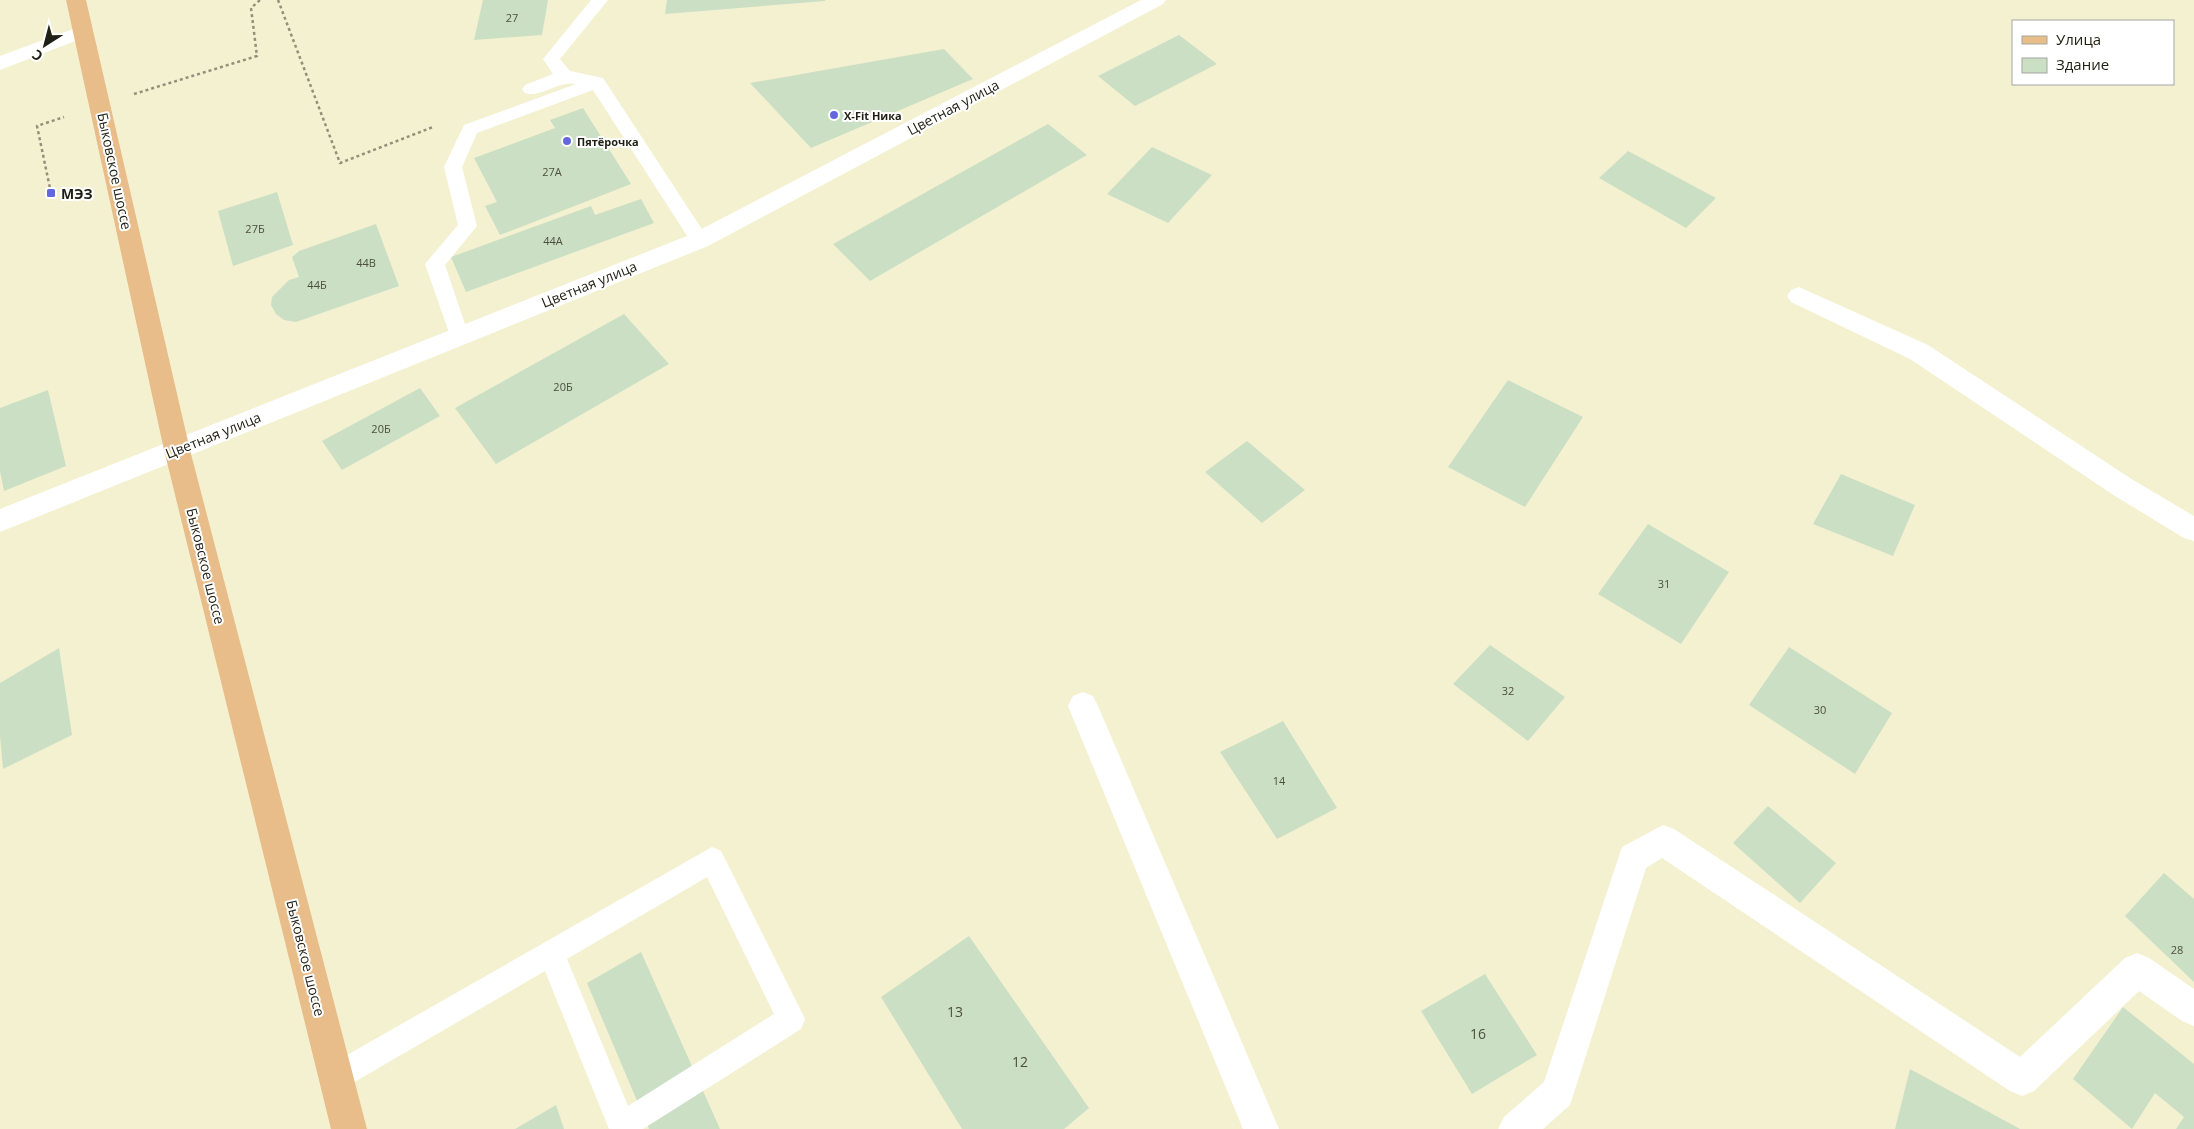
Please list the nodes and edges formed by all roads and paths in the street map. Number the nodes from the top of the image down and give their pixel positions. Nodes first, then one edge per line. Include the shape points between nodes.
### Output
1 (76, 0) edge
2 (260, 0) edge
3 (278, 0) edge
4 (600, 0) edge
5 (1156, 0) edge
6 (84, 31) junction
7 (0, 63) edge
8 (564, 76) junction
9 (597, 82) junction
10 (531, 89) dead end
11 (100, 105) junction
12 (440, 124) dead end
13 (50, 193) dead end
14 (700, 240) junction
15 (1799, 296) dead end
16 (459, 336) junction
17 (177, 450) junction
18 (0, 521) edge
19 (2194, 530) edge
20 (1083, 706) dead end
21 (551, 953) junction
22 (2194, 1009) edge
23 (336, 1077) junction
24 (349, 1129) edge
25 (1261, 1129) edge
26 (1516, 1129) edge

1 - 6 main road, Быковское шоссе
2 - 11 path via 251,8 257,56
3 - 12 path via 340,163
4 - 8 lane via 551,59
5 - 14 street, Цветная улица
6 - 7 street
6 - 11 main road, Быковское шоссе
8 - 9 lane
8 - 10 lane
9 - 14 lane
9 - 16 lane via 470,129 453,167 468,226 435,264
11 - 13 path via 37,126
11 - 17 main road, Быковское шоссе
14 - 16 street, Цветная улица
15 - 19 street via 1919,352 2124,488
16 - 17 street, Цветная улица
17 - 18 street, Цветная улица
17 - 23 main road, Быковское шоссе
20 - 25 street
21 - 21 lane via 622,1126 791,1019 712,860
21 - 23 lane
22 - 26 street via 2137,970 2022,1079 1663,840 1633,858 1558,1093
23 - 24 main road, Быковское шоссе

